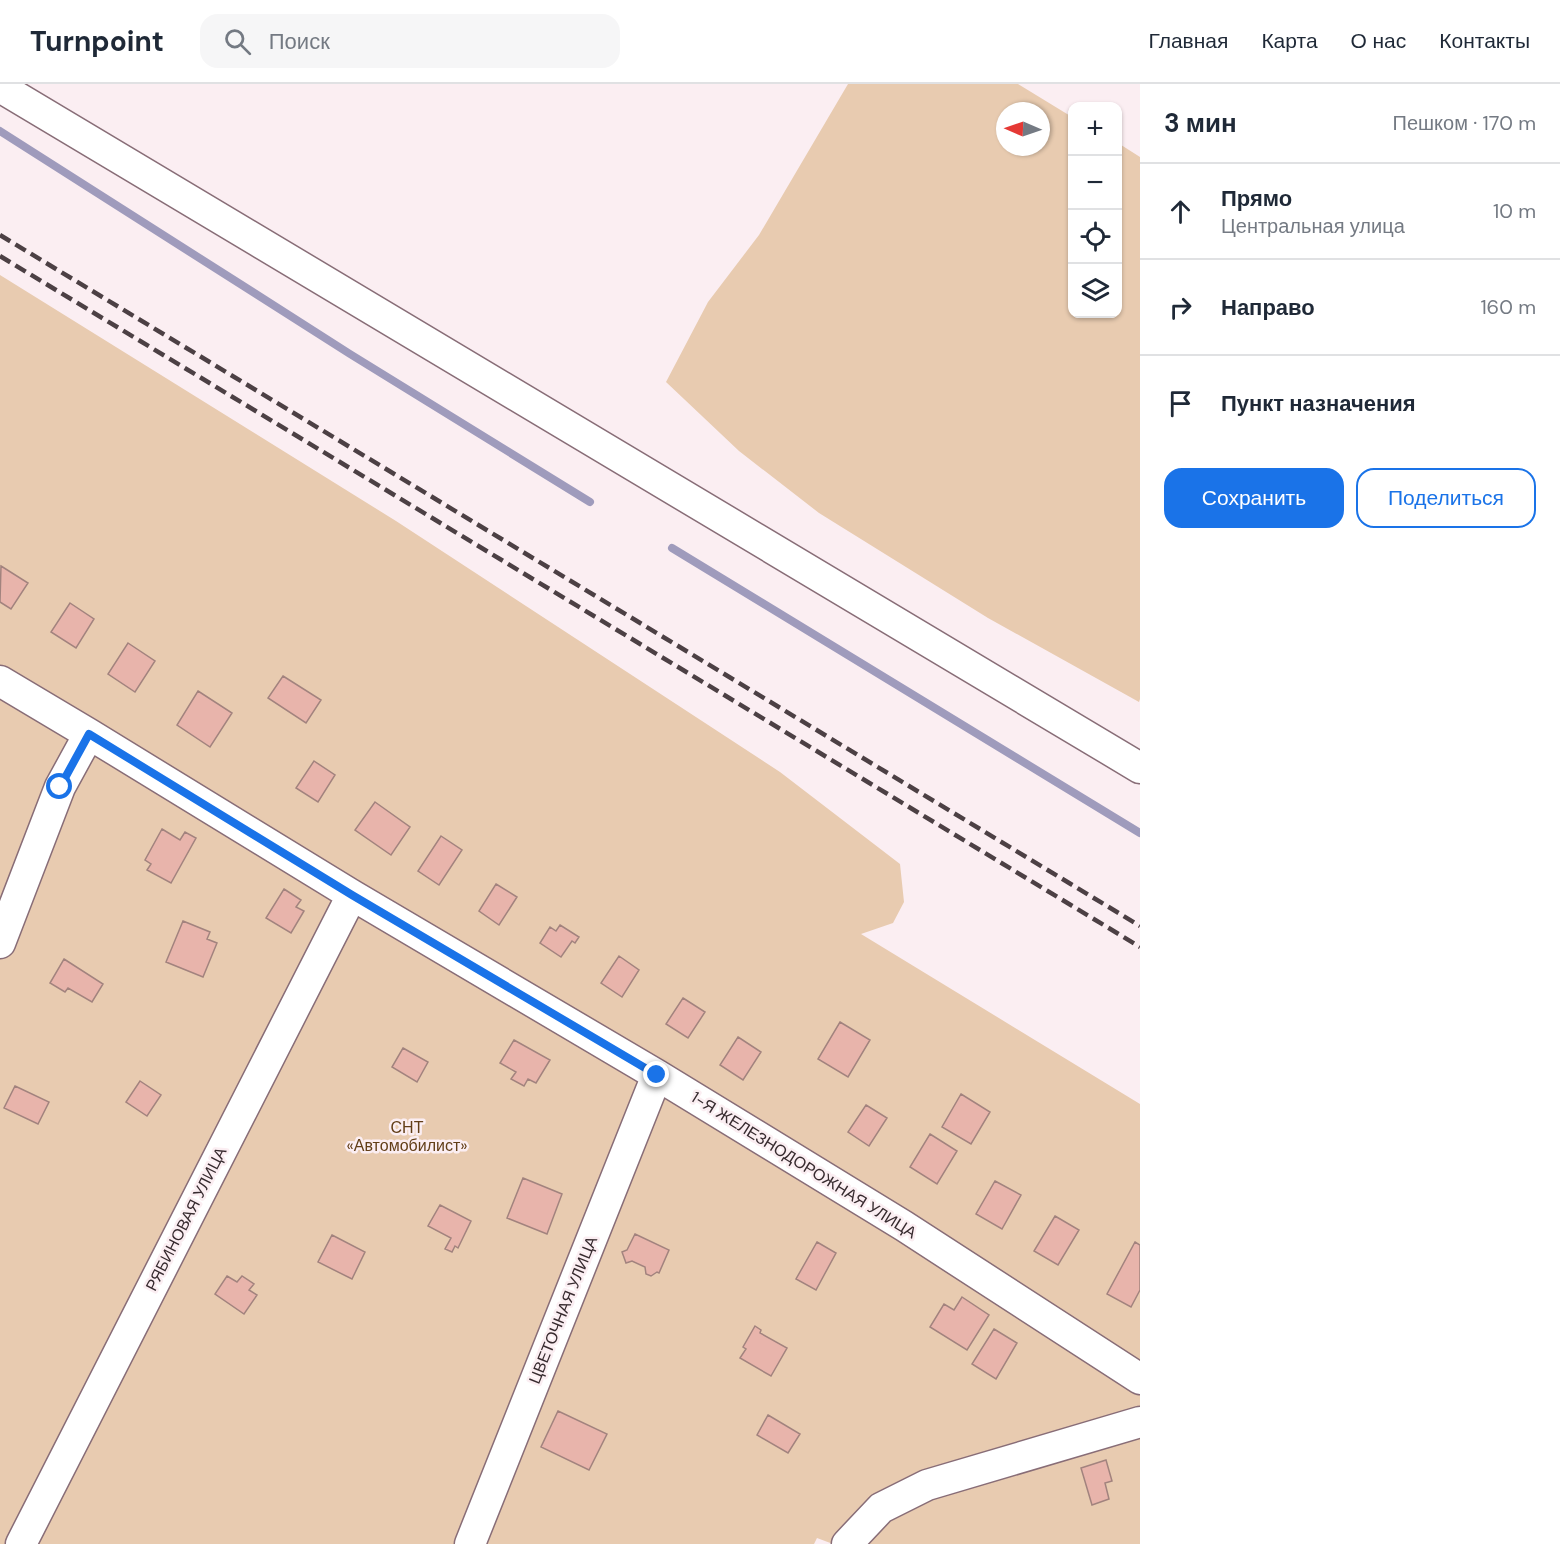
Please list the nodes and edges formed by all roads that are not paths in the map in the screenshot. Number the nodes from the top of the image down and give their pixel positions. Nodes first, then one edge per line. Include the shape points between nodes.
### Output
1 (0, 87) edge
2 (0, 681) edge
3 (89, 734) junction
4 (1140, 767) edge
5 (352, 895) junction
6 (0, 943) edge
7 (657, 1075) junction
8 (1140, 1379) edge
9 (1140, 1422) edge
10 (21, 1544) edge
11 (470, 1544) edge
12 (847, 1544) edge

1 - 4 street
2 - 3 street, 1-Я ЖЕЛЕЗНОДОРОЖНАЯ УЛИЦА
3 - 5 street, 1-Я ЖЕЛЕЗНОДОРОЖНАЯ УЛИЦА
3 - 6 street via 60,787
5 - 7 street, 1-Я ЖЕЛЕЗНОДОРОЖНАЯ УЛИЦА
5 - 10 street, РЯБИНОВАЯ УЛИЦА
7 - 8 street, 1-Я ЖЕЛЕЗНОДОРОЖНАЯ УЛИЦА via 904,1226
7 - 11 street, ЦВЕТОЧНАЯ УЛИЦА
9 - 12 street via 927,1485 881,1508

